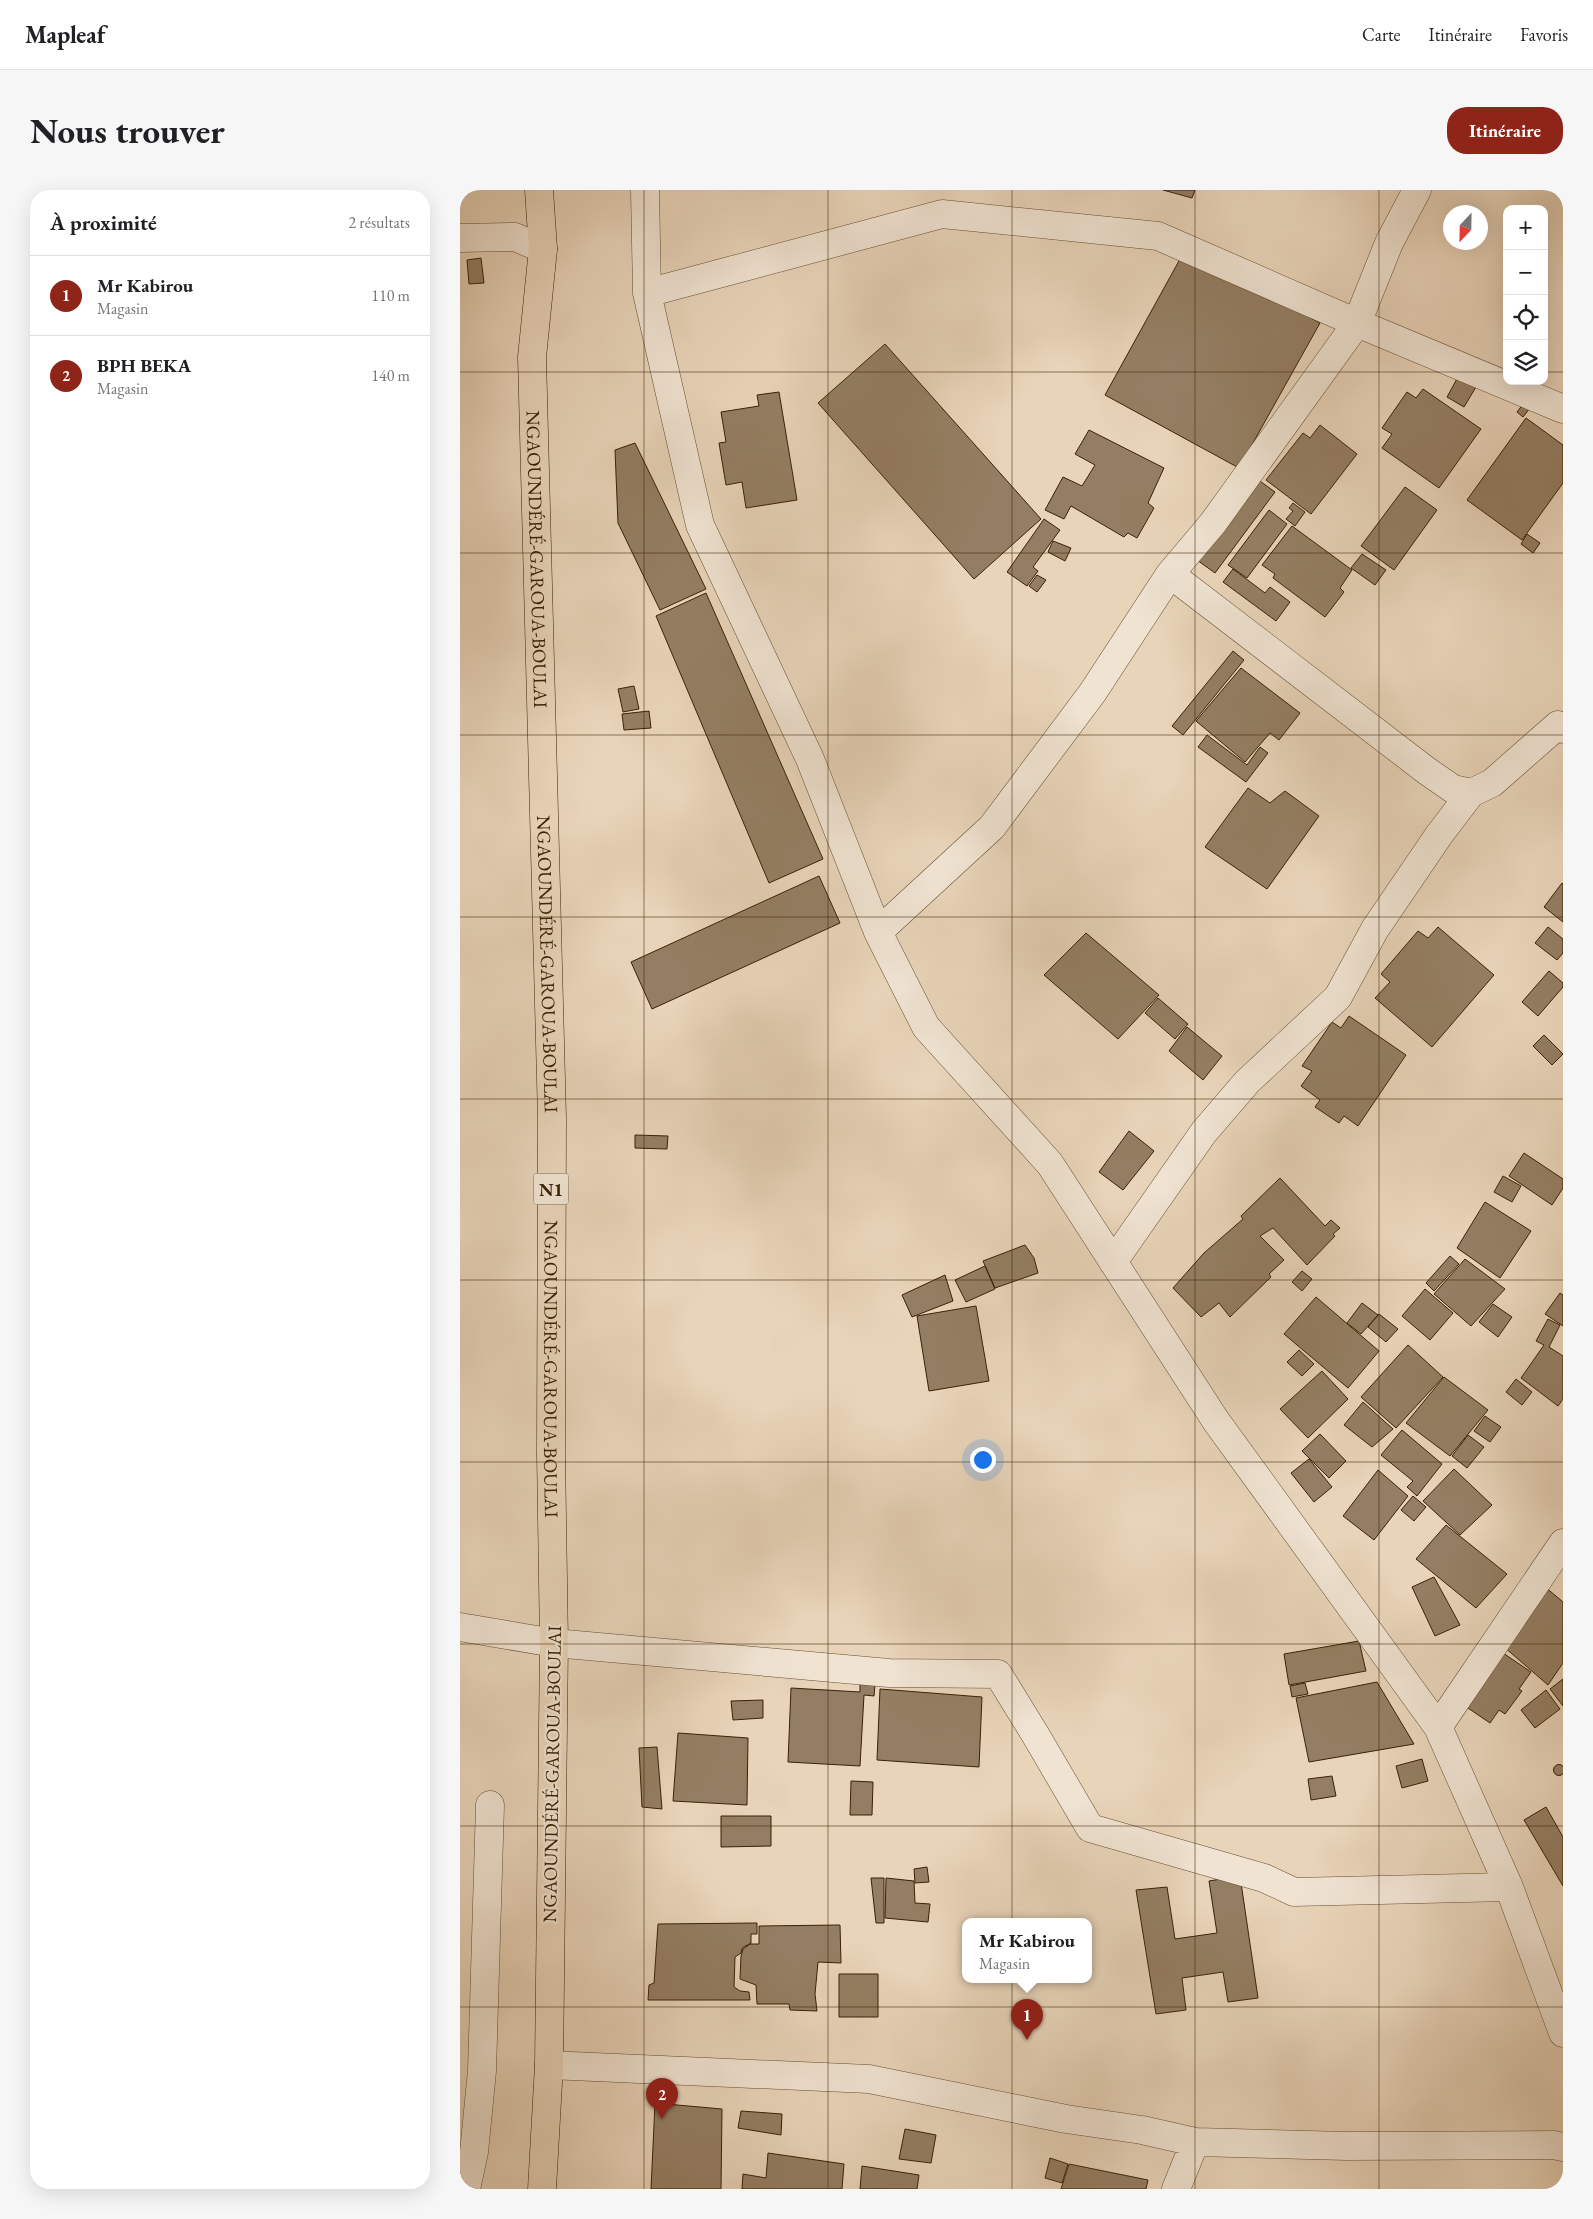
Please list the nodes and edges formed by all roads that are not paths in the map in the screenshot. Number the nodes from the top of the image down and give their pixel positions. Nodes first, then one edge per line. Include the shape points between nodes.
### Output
1 (539, 190) edge
2 (645, 190) edge
3 (1417, 190) edge
4 (460, 238) edge
5 (543, 249) junction
6 (647, 293) junction
7 (1356, 324) junction
8 (1563, 409) edge
9 (1170, 574) junction
10 (1561, 724) edge
11 (1471, 793) junction
12 (878, 932) junction
13 (1113, 1262) junction
14 (1563, 1543) edge
15 (460, 1627) edge
16 (554, 1643) junction
17 (1438, 1728) junction
18 (490, 1805) dead end
19 (1510, 1887) junction
20 (1563, 2033) edge
21 (549, 2065) junction
22 (1560, 2141) edge
23 (1195, 2142) junction
24 (466, 2189) edge
25 (542, 2189) edge
26 (1176, 2189) edge

1 - 5 highway, NGAOUNDÉRÉ-GAROUA-BOULAI / N1
2 - 6 street
3 - 7 street
4 - 5 street via 514,237
5 - 16 highway, NGAOUNDÉRÉ-GAROUA-BOULAI / N1 via 532,356 552,1118
6 - 7 street via 942,214 1158,236
6 - 12 street via 700,525 810,759
7 - 8 street
7 - 9 street via 1213,524
9 - 11 street via 1427,771 1453,789
9 - 12 street via 1094,692 992,827
10 - 11 street via 1492,783
11 - 13 street via 1375,929 1338,997 1248,1082 1204,1132
12 - 13 street via 926,1027 1050,1164
13 - 17 street via 1216,1421
14 - 17 street
15 - 16 street
16 - 19 street via 889,1673 998,1674 1090,1828 1264,1878 1294,1892
16 - 21 highway, NGAOUNDÉRÉ-GAROUA-BOULAI / N1
17 - 19 street
18 - 24 street via 482,2071 474,2152
19 - 20 street
21 - 23 street via 869,2080
21 - 25 highway, NGAOUNDÉRÉ-GAROUA-BOULAI / N1
22 - 23 street via 1347,2146
23 - 26 street

